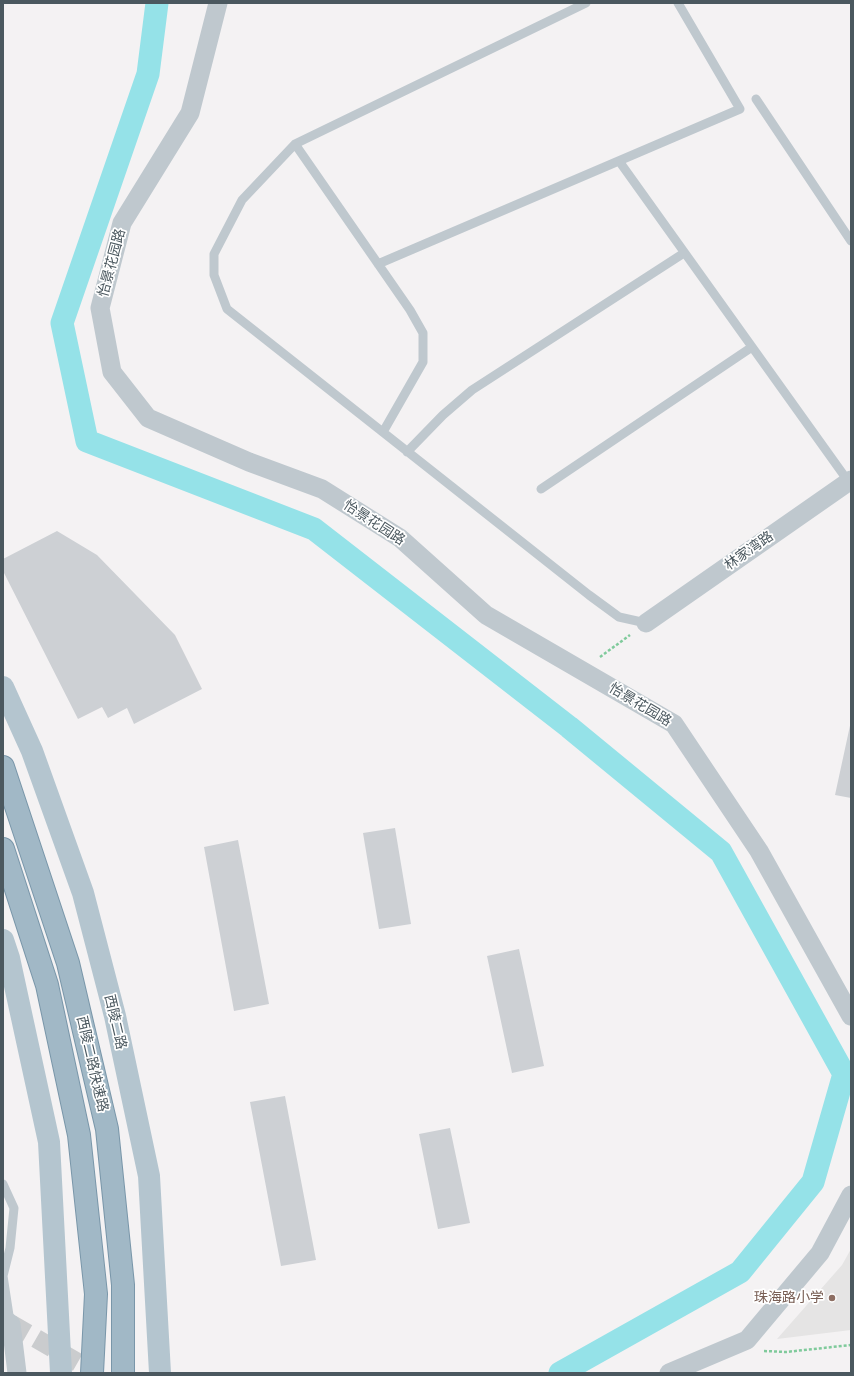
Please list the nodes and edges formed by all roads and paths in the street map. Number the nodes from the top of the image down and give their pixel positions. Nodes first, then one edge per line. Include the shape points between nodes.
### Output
1 (218, 3) edge
2 (586, 3) edge
3 (678, 3) edge
4 (756, 99) dead end
5 (295, 144) junction
6 (619, 162) junction
7 (851, 241) edge
8 (684, 254) junction
9 (378, 264) junction
10 (752, 347) junction
11 (383, 432) junction
12 (408, 452) junction
13 (850, 480) edge
14 (541, 489) dead end
15 (646, 623) junction
16 (581, 670) junction
17 (3, 687) edge
18 (3, 766) edge
19 (3, 849) edge
20 (3, 940) edge
21 (851, 1016) edge
22 (3, 1184) edge
23 (851, 1195) edge
24 (7, 1321) edge
25 (746, 1340) junction
26 (851, 1345) edge
27 (17, 1373) edge
28 (61, 1373) edge
29 (92, 1373) edge
30 (123, 1373) edge
31 (160, 1373) edge
32 (669, 1373) edge

1 - 16 street, 怡景花园路 via 190,112 122,223 100,308 112,372 148,418 249,462 322,490 400,538 486,615
2 - 5 lane
3 - 6 lane via 740,109
4 - 7 lane
5 - 9 lane
5 - 11 lane via 242,200 214,254 214,275 227,309
6 - 8 lane
6 - 9 lane
8 - 10 lane
8 - 12 lane via 472,390 443,415
9 - 11 lane via 423,333 423,362
10 - 13 lane
10 - 14 lane
11 - 12 lane
12 - 15 lane via 619,617
13 - 15 street, 林家湾路
15 - 16 path
16 - 21 street, 怡景花园路 via 674,724 759,851
17 - 31 main road, 西陵二路 via 32,751 83,893 115,1016 149,1176
18 - 30 highway, 西陵二路快速路 via 68,963 107,1129 122,1285
19 - 29 highway, 西陵二路快速路 via 47,985 79,1135 96,1294
20 - 28 main road via 49,1142
22 - 24 lane via 14,1208 10,1248 3,1276
23 - 25 street via 820,1253
24 - 27 street
25 - 26 path via 765,1351 786,1352
25 - 32 street

